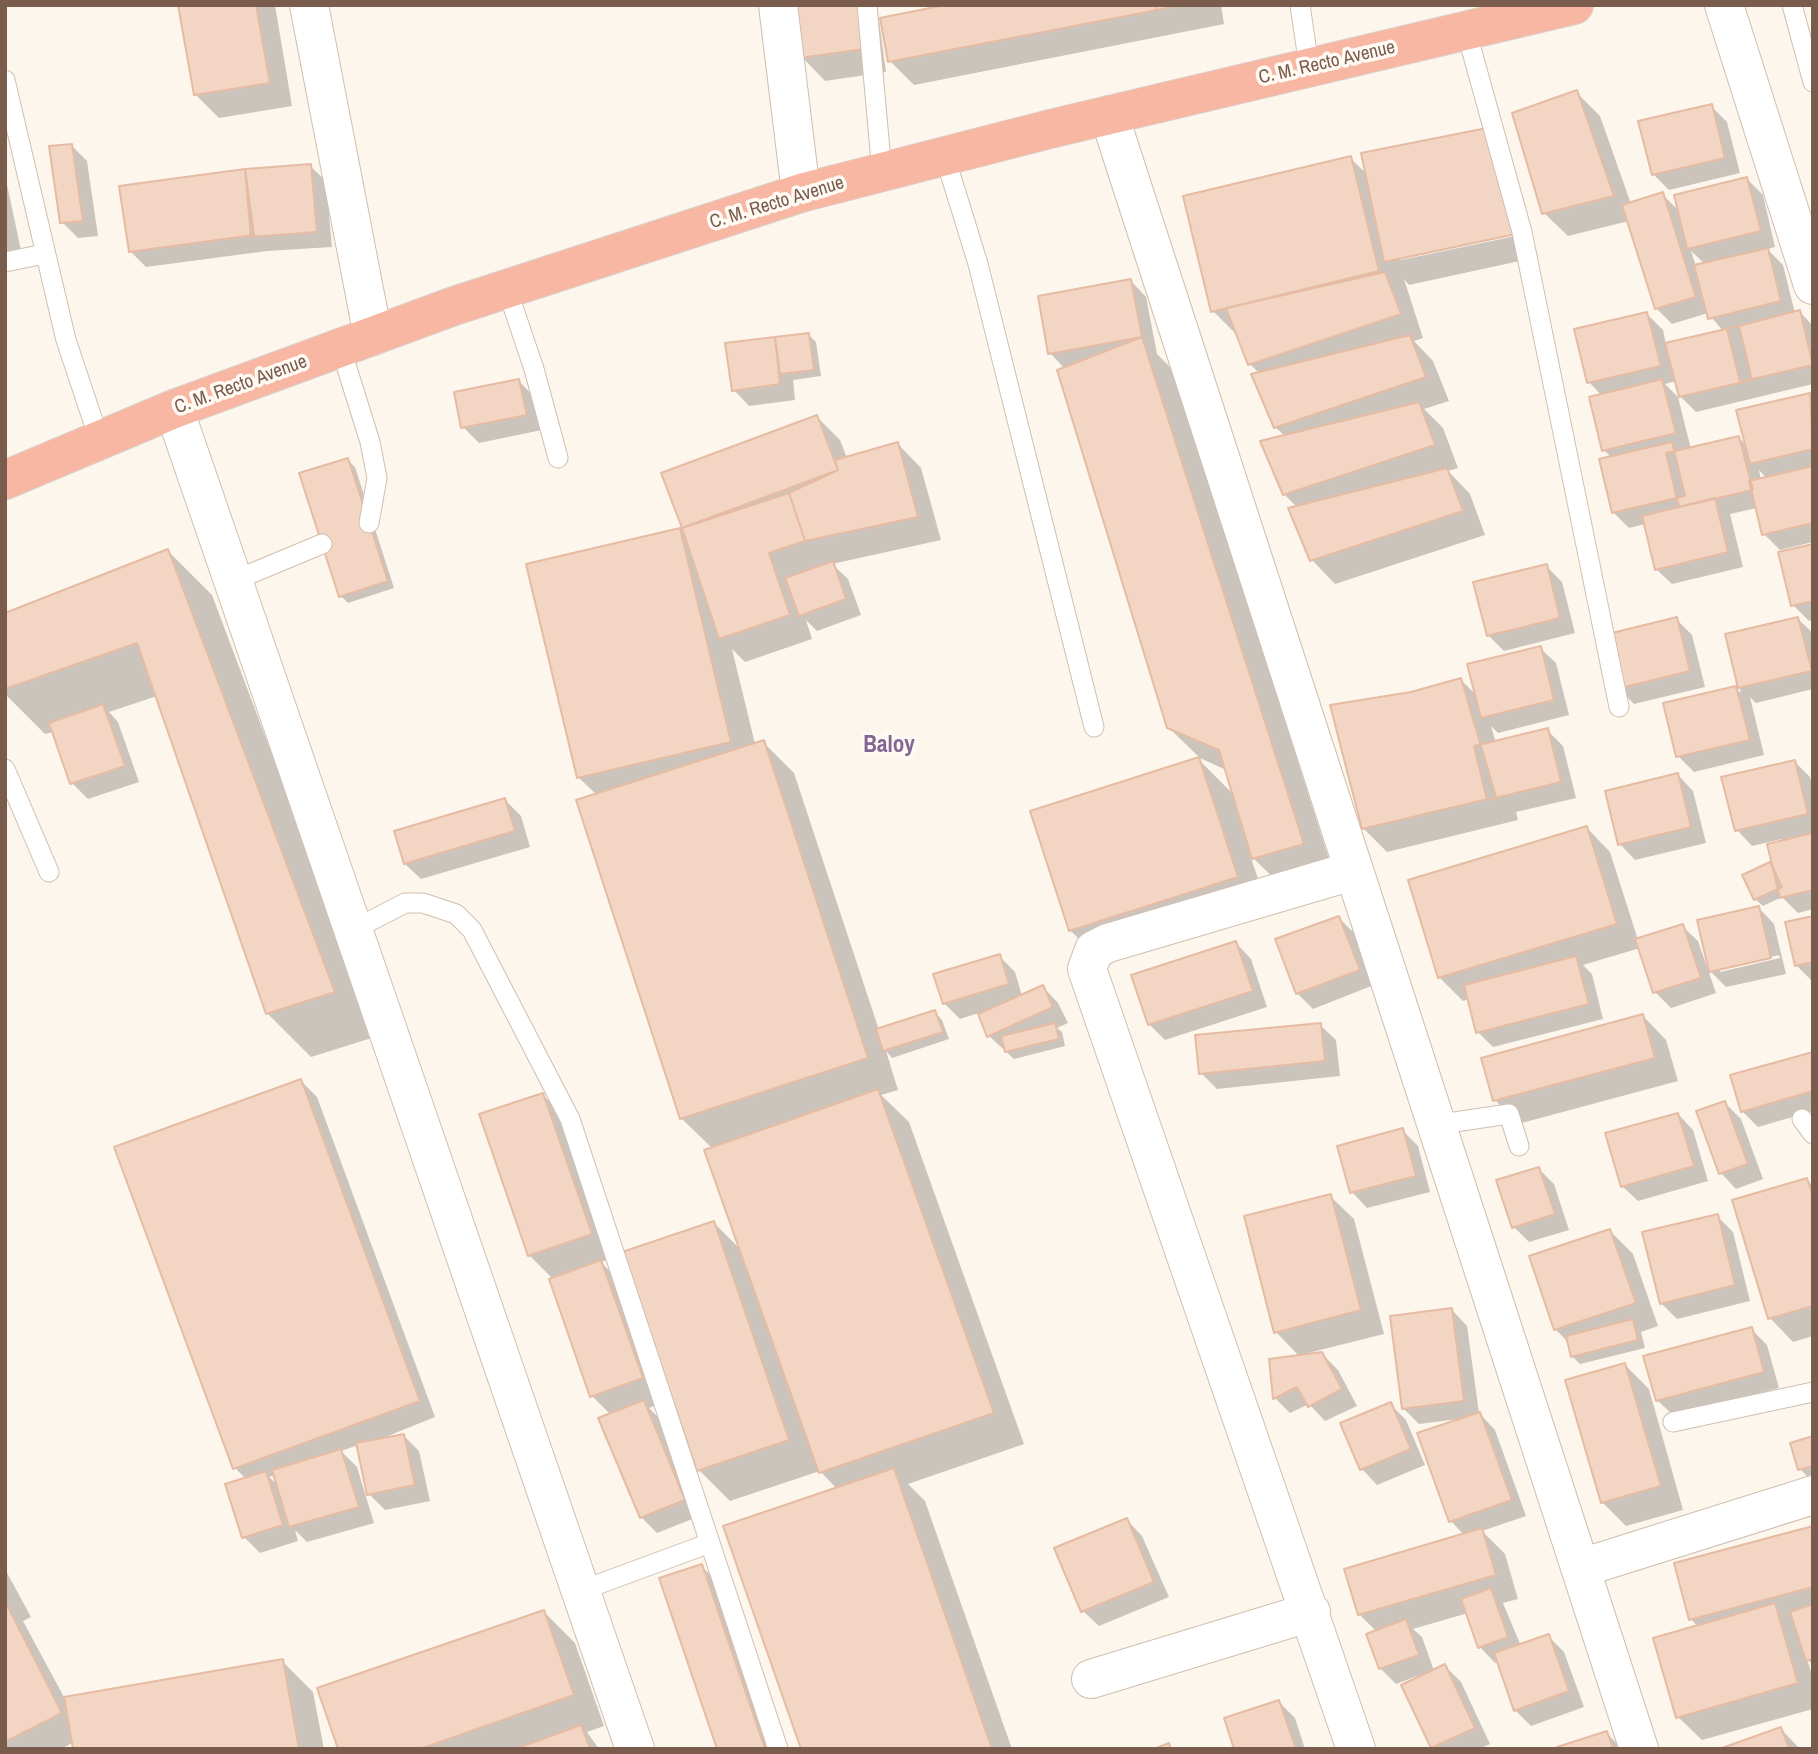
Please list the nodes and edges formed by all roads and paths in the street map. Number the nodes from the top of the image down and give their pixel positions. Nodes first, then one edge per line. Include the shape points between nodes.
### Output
1 (309, 5) edge
2 (778, 5) edge
3 (867, 5) edge
4 (1300, 5) edge
5 (1574, 5) edge
6 (1724, 5) edge
7 (1792, 5) edge
8 (1524, 11) edge
9 (1466, 30) junction
10 (1310, 66) junction
11 (1813, 82) edge
12 (6, 85) edge
13 (1109, 115) junction
14 (945, 157) junction
15 (882, 173) junction
16 (801, 193) junction
17 (44, 254) junction
18 (5, 262) edge
19 (1813, 285) edge
20 (507, 289) junction
21 (357, 342) junction
22 (174, 409) junction
23 (99, 439) junction
24 (558, 458) dead end
25 (5, 480) edge
26 (369, 523) dead end
27 (321, 544) dead end
28 (233, 582) junction
29 (1619, 707) dead end
30 (1094, 727) dead end
31 (5, 769) edge
32 (50, 872) dead end
33 (1352, 872) junction
34 (353, 930) junction
35 (1434, 1125) junction
36 (1519, 1146) dead end
37 (1813, 1392) edge
38 (1673, 1422) dead end
39 (1813, 1495) edge
40 (710, 1543) junction
41 (1581, 1567) junction
42 (580, 1591) junction
43 (1311, 1612) junction
44 (1091, 1679) dead end
45 (635, 1749) edge
46 (778, 1749) edge
47 (1356, 1749) edge
48 (1639, 1749) edge

1 - 21 street
2 - 16 street
3 - 15 lane
4 - 10 lane
5 - 8 highway, C. M. Recto Avenue
6 - 19 street
7 - 11 lane
8 - 9 highway, C. M. Recto Avenue
9 - 10 highway, C. M. Recto Avenue
9 - 29 lane via 1522,232
10 - 13 highway, C. M. Recto Avenue
12 - 17 lane
13 - 14 highway, C. M. Recto Avenue
13 - 33 street
14 - 15 highway, C. M. Recto Avenue
14 - 30 lane via 978,264
15 - 16 highway, C. M. Recto Avenue
16 - 20 highway, C. M. Recto Avenue
17 - 18 lane
17 - 23 lane
20 - 21 highway, C. M. Recto Avenue
20 - 24 lane
21 - 22 highway, C. M. Recto Avenue
21 - 26 lane via 377,478
22 - 23 highway, C. M. Recto Avenue
22 - 28 street
23 - 25 highway, C. M. Recto Avenue
27 - 28 lane
28 - 34 street
31 - 32 lane
33 - 35 street
33 - 43 street via 1108,943 1094,950 1087,970
34 - 40 lane via 405,903 423,903 456,914 472,930 570,1119
34 - 42 street
35 - 36 lane via 1509,1114
35 - 41 street
37 - 38 lane
39 - 41 street
40 - 42 lane
40 - 46 lane
41 - 48 street
42 - 45 street
43 - 44 street
43 - 47 street

